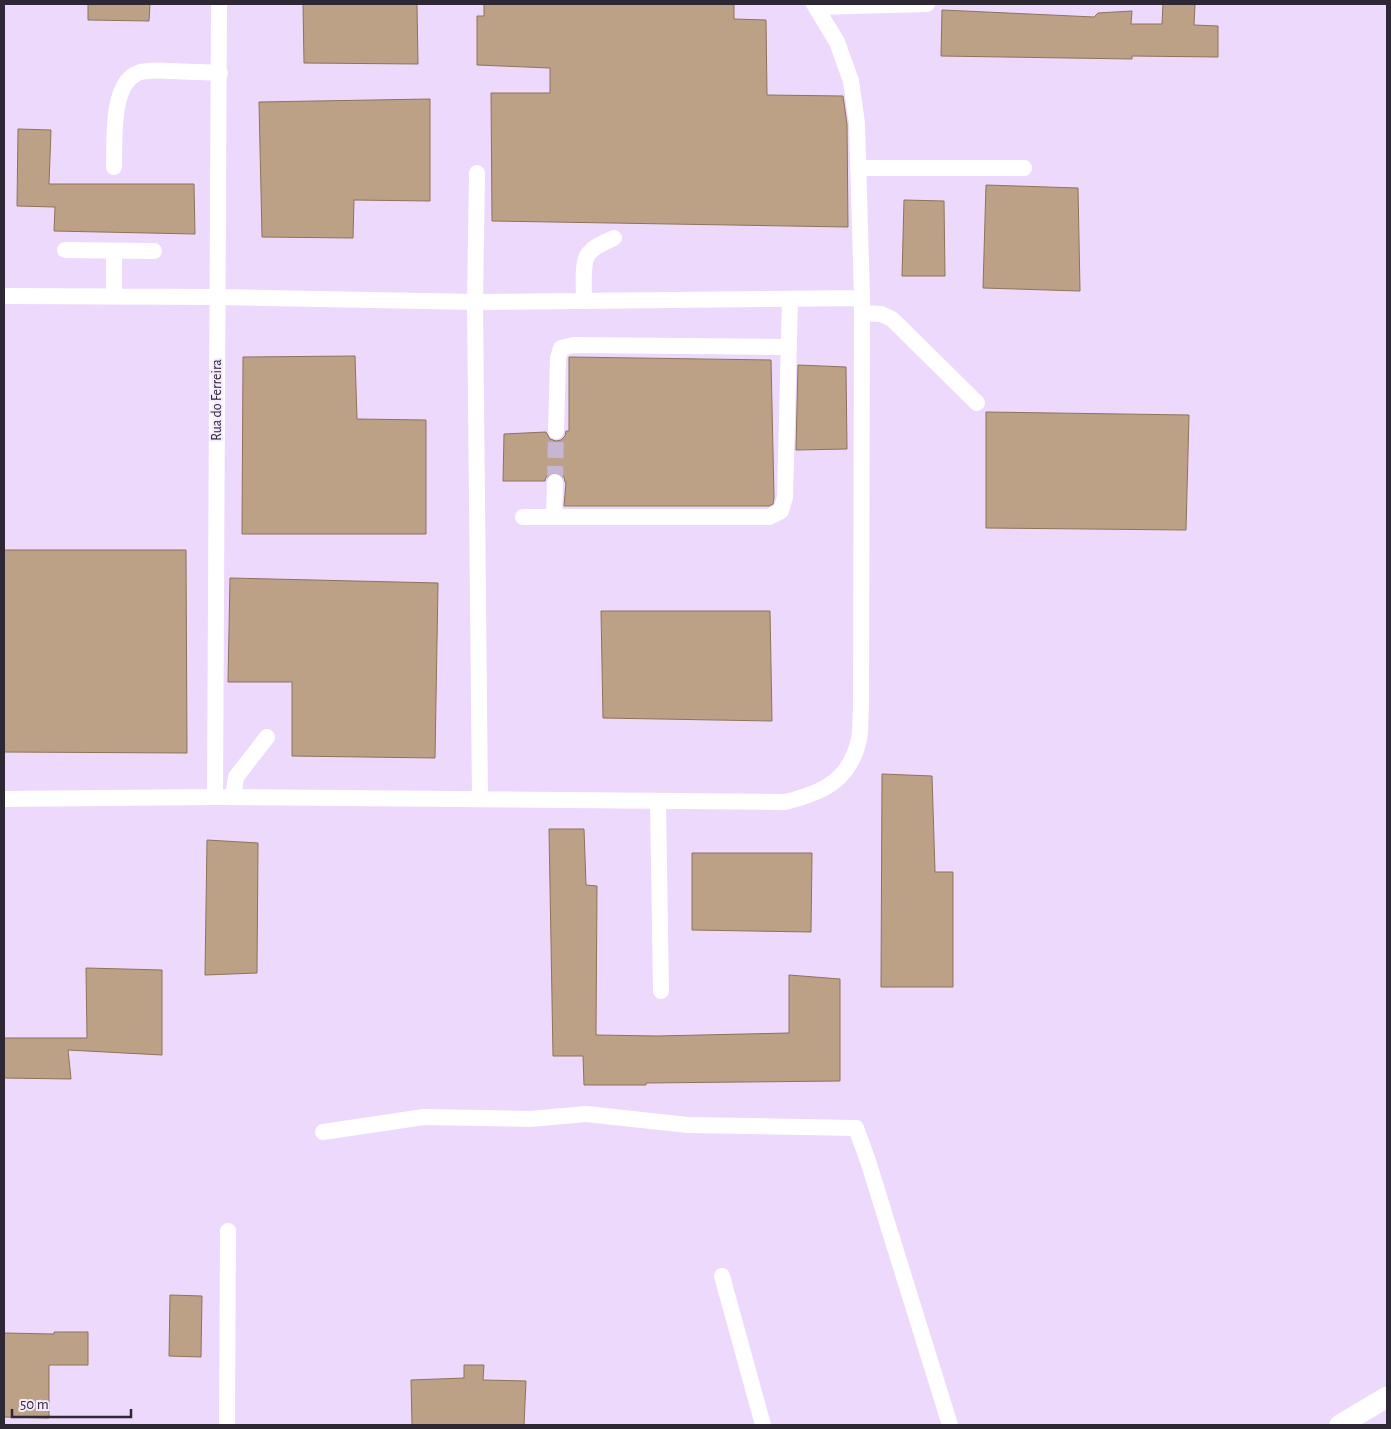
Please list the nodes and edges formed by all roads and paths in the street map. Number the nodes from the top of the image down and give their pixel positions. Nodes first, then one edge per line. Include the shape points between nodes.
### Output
1 (219, 4) edge
2 (927, 4) edge
3 (815, 5) edge
4 (220, 73) junction
5 (114, 167) dead end
6 (858, 168) junction
7 (1024, 168) dead end
8 (477, 173) dead end
9 (614, 238) dead end
10 (65, 250) dead end
11 (114, 251) junction
12 (154, 251) dead end
13 (4, 296) edge
14 (114, 296) junction
15 (218, 297) junction
16 (790, 299) junction
17 (584, 300) junction
18 (475, 302) junction
19 (862, 305) junction
20 (789, 347) junction
21 (977, 403) dead end
22 (556, 432) tunnel mouth
23 (555, 482) tunnel mouth
24 (523, 517) dead end
25 (554, 517) junction
26 (267, 737) dead end
27 (215, 797) junction
28 (233, 797) junction
29 (4, 799) edge
30 (480, 800) junction
31 (658, 801) junction
32 (661, 991) dead end
33 (323, 1132) dead end
34 (228, 1231) dead end
35 (722, 1276) dead end
36 (1382, 1400) edge
37 (227, 1425) edge
38 (763, 1425) edge
39 (950, 1425) edge
40 (1340, 1425) edge
41 (1368, 1425) edge

1 - 4 street, Rua do Ferreira
2 - 3 street
3 - 6 street via 837,42 851,81 857,123
4 - 5 street via 150,71 137,74 128,81 116,109
4 - 15 street, Rua do Ferreira
6 - 7 street
6 - 19 street
8 - 18 street
9 - 17 street via 588,255 584,266
10 - 11 street
11 - 12 street
11 - 14 street
13 - 14 street
14 - 15 street
15 - 18 street
15 - 27 street, Rua do Ferreira
16 - 17 street
16 - 19 street
16 - 20 street
17 - 18 street
18 - 30 street
19 - 21 street via 892,319
19 - 31 street via 861,708 854,757 842,775 829,786 809,796 785,802
20 - 22 street via 574,345 561,348
20 - 25 street via 785,497 781,511 769,517
23 - 25 street
24 - 25 street
26 - 28 street via 236,777
27 - 28 street
27 - 29 street
28 - 30 street
30 - 31 street
31 - 32 street
33 - 39 street via 424,1117 530,1120 586,1114 688,1125 856,1128
34 - 37 street
35 - 38 street
36 - 40 main road
36 - 41 main road

